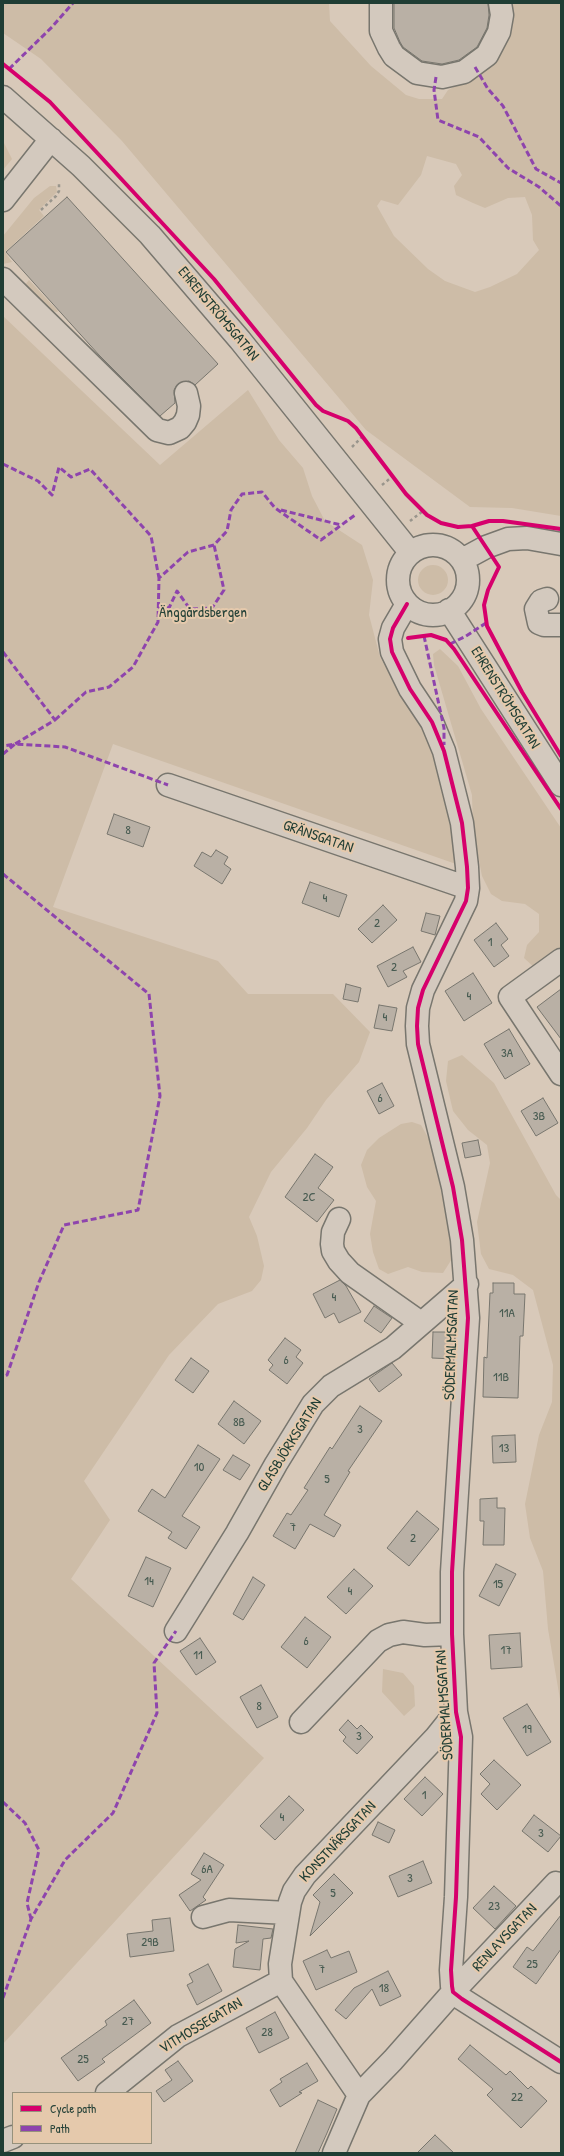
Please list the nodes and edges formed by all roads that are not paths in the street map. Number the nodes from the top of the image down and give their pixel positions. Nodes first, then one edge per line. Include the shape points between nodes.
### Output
1 (381, 3) edge
2 (500, 3) edge
3 (3, 97) edge
4 (51, 139) junction
5 (3, 200) edge
6 (3, 279) edge
7 (186, 393) dead end
8 (561, 544) edge
9 (410, 552) junction
10 (462, 560) junction
11 (547, 599) dead end
12 (407, 604) junction
13 (449, 610) junction
14 (561, 626) edge
15 (168, 785) dead end
16 (561, 785) edge
17 (468, 888) junction
18 (561, 960) edge
19 (561, 1074) edge
20 (339, 1219) dead end
21 (467, 1284) junction
22 (421, 1323) junction
23 (176, 1632) dead end
24 (452, 1634) junction
25 (456, 1712) junction
26 (301, 1722) dead end
27 (556, 1883) dead end
28 (288, 1913) junction
29 (203, 1917) dead end
30 (281, 1980) junction
31 (453, 1992) junction
32 (561, 2062) edge
33 (108, 2092) edge
34 (359, 2095) junction
35 (334, 2153) edge

1 - 2 street via 381,31 394,56 417,73 442,77 464,72 488,55 499,32 502,15
3 - 4 street, EHRENSTRÖMSGATAN
4 - 5 street
4 - 9 street, EHRENSTRÖMSGATAN via 150,235 240,340
6 - 7 street via 61,326 151,426 161,432 174,431 185,422 189,406
8 - 10 street via 527,538 508,539
9 - 10 street via 428,545 438,545 455,553
9 - 12 street via 399,568 398,578 402,596
10 - 13 street via 467,573 467,588 460,601
11 - 14 street via 541,601 536,609 538,623
12 - 13 street via 424,614 437,614
12 - 17 street, SÖDERMALMSGATAN via 393,628 390,639 392,652 410,689 432,722 444,751 462,823
13 - 16 street, EHRENSTRÖMSGATAN
15 - 17 street, GRÄNSGATAN
17 - 21 street, SÖDERMALMSGATAN via 466,902 423,990 417,1026 418,1044 453,1187
18 - 19 street via 510,997
20 - 22 street via 333,1232 332,1244 339,1261 350,1273
21 - 22 street, GLASBJÖRKSGATAN
21 - 24 street, SÖDERMALMSGATAN via 468,1318 454,1530
22 - 23 street, GLASBJÖRKSGATAN via 394,1348 331,1386 313,1404
24 - 25 street, SÖDERMALMSGATAN
24 - 26 street via 425,1635 403,1632 378,1641
25 - 28 street, KONSTNÄRSGATAN via 436,1737 305,1875 294,1891
25 - 31 street, SÖDERMALMSGATAN via 462,1737 451,1970
27 - 31 street, RENLAVSGATAN
28 - 29 street via 229,1910
28 - 30 street, KONSTNÄRSGATAN via 280,1964
30 - 33 street, VITMOSSEGATAN via 178,2036
30 - 34 street
31 - 32 street
31 - 34 street via 394,2060
34 - 35 street

